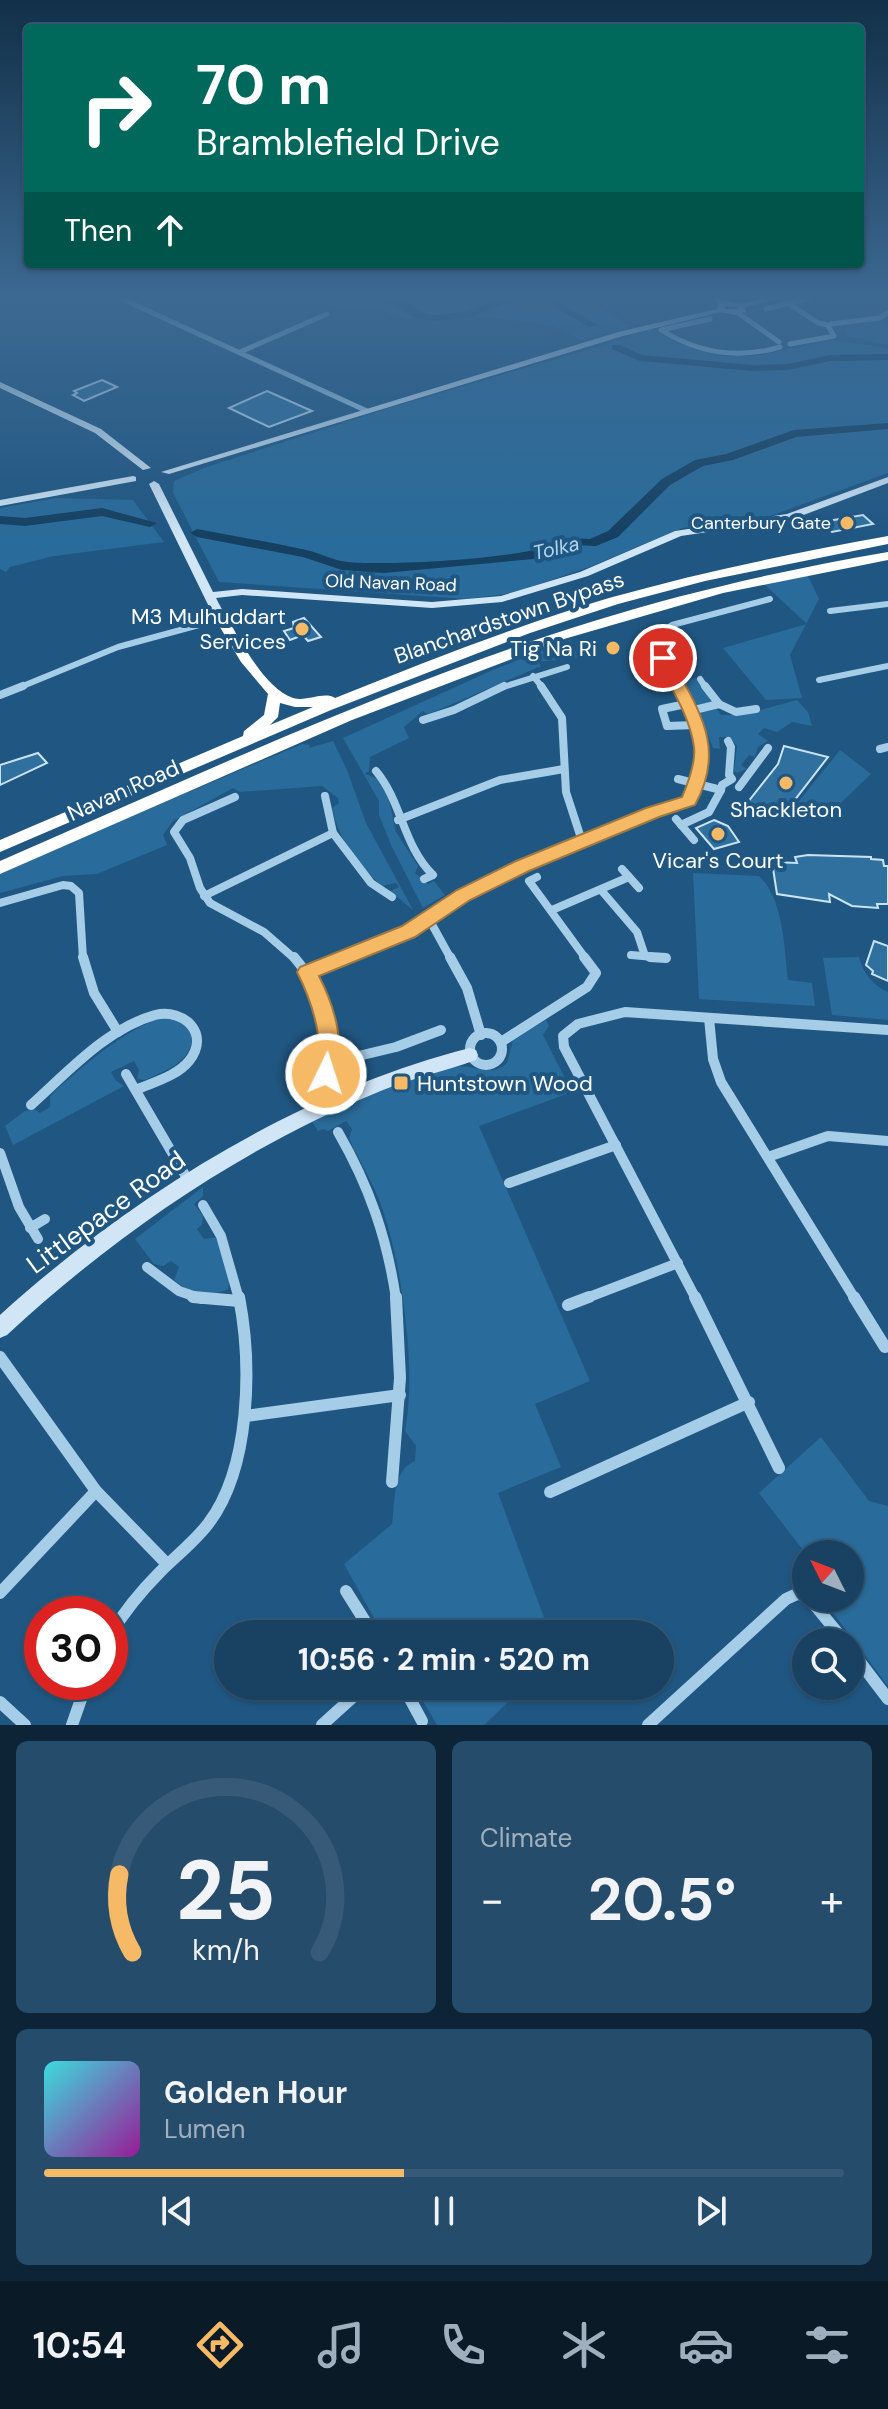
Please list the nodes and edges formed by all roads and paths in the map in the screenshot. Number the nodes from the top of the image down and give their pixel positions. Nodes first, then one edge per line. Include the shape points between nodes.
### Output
1 (297, 378) edge
2 (474, 378) edge
3 (0, 385) edge
4 (367, 411) junction
5 (146, 468) junction
6 (166, 472) junction
7 (133, 479) junction
8 (888, 480) edge
9 (154, 484) junction
10 (0, 503) edge
11 (888, 540) edge
12 (888, 556) edge
13 (655, 590) junction
14 (209, 596) junction
15 (770, 599) dead end
16 (888, 604) edge
17 (830, 611) dead end
18 (221, 619) junction
19 (663, 658) junction
20 (642, 664) dead end
21 (888, 666) edge
22 (567, 667) dead end
23 (533, 676) junction
24 (700, 679) dead end
25 (819, 680) dead end
26 (0, 695) edge
27 (274, 695) junction
28 (719, 704) junction
29 (688, 707) junction
30 (756, 709) dead end
31 (423, 720) dead end
32 (696, 725) junction
33 (728, 741) dead end
34 (768, 748) dead end
35 (264, 752) joint
36 (564, 769) junction
37 (376, 771) dead end
38 (678, 779) dead end
39 (732, 779) junction
40 (745, 779) junction
41 (159, 780) junction
42 (696, 784) junction
43 (739, 787) dead end
44 (721, 790) junction
45 (325, 796) dead end
46 (235, 797) dead end
47 (398, 820) junction
48 (333, 833) junction
49 (694, 840) dead end
50 (582, 841) junction
51 (0, 846) edge
52 (0, 868) edge
53 (622, 869) dead end
54 (537, 877) dead end
55 (629, 877) junction
56 (424, 879) dead end
57 (394, 887) dead end
58 (639, 888) dead end
59 (601, 890) junction
60 (384, 892) junction
61 (204, 896) junction
62 (392, 897) dead end
63 (0, 903) edge
64 (552, 910) junction
65 (429, 919) junction
66 (631, 955) dead end
67 (645, 956) junction
68 (666, 958) dead end
69 (307, 972) junction
70 (709, 1018) junction
71 (441, 1030) dead end
72 (888, 1030) edge
73 (118, 1032) junction
74 (481, 1035) junction
75 (501, 1042) junction
76 (470, 1055) junction
77 (329, 1063) junction
78 (126, 1074) dead end
79 (325, 1075) dead end
80 (136, 1090) junction
81 (31, 1105) dead end
82 (338, 1132) dead end
83 (888, 1141) edge
84 (616, 1145) junction
85 (0, 1153) edge
86 (768, 1157) junction
87 (188, 1180) junction
88 (509, 1183) dead end
89 (203, 1205) dead end
90 (45, 1219) dead end
91 (30, 1228) junction
92 (38, 1239) dead end
93 (678, 1263) junction
94 (147, 1267) dead end
95 (239, 1301) junction
96 (568, 1305) dead end
97 (0, 1328) edge
98 (885, 1347) dead end
99 (0, 1357) edge
100 (400, 1395) junction
101 (749, 1402) junction
102 (246, 1416) junction
103 (779, 1468) dead end
104 (392, 1482) dead end
105 (96, 1491) junction
106 (550, 1492) dead end
107 (167, 1564) junction
108 (346, 1591) dead end
109 (0, 1593) edge
110 (792, 1596) edge
111 (128, 1610) edge
112 (820, 1612) edge
113 (364, 1620) edge
114 (833, 1628) edge
115 (864, 1667) edge
116 (888, 1699) edge
117 (81, 1700) edge
118 (350, 1700) edge
119 (411, 1700) edge
120 (0, 1702) edge
121 (422, 1721) dead end
122 (25, 1725) edge
123 (72, 1725) edge
124 (322, 1725) edge
125 (648, 1725) edge

1 - 4 street
2 - 4 street
3 - 5 street via 98,431
4 - 6 street
5 - 6 street
5 - 7 street
6 - 9 street
7 - 9 street
7 - 10 street
8 - 14 street, Old Navan Road via 789,517 679,533 584,574 502,599 432,605 242,592
9 - 14 street
11 - 13 highway, Blanchardstown Bypass
12 - 35 highway, Blanchardstown Bypass via 744,584 560,635
13 - 27 highway via 525,626 317,702 291,703
13 - 41 highway, Blanchardstown Bypass via 445,660
14 - 18 street
15 - 19 street via 664,629
16 - 17 street
18 - 26 street via 118,647
18 - 27 highway
19 - 20 street
19 - 29 street
21 - 25 street
22 - 23 street via 553,666
23 - 31 street
23 - 36 street via 562,718
24 - 28 street
27 - 41 highway via 274,712 259,727
28 - 29 street
28 - 30 street via 736,712
29 - 32 street
29 - 32 street via 662,709 667,726
32 - 42 street via 703,748
33 - 39 street
34 - 40 street
35 - 52 highway, Navan Road
36 - 47 street via 508,776
36 - 50 street via 570,810
37 - 47 street via 387,785
38 - 42 street
39 - 40 street
39 - 44 street
40 - 43 street
41 - 51 highway, Navan Road
42 - 44 street
42 - 50 street via 686,803
44 - 49 street via 709,812 678,822
45 - 48 street
46 - 61 street via 175,827
47 - 56 street via 433,875
48 - 60 street via 362,873
48 - 61 street
50 - 65 street via 463,895
53 - 55 street
54 - 64 street via 529,881
55 - 58 street
55 - 59 street
57 - 60 street
59 - 64 street
59 - 67 street via 637,932
60 - 62 street
61 - 69 street via 218,910 280,943
63 - 73 street via 63,885 79,893 84,966
64 - 75 street via 593,966 594,980
65 - 69 street via 389,941
65 - 74 street via 467,988
66 - 67 street
67 - 68 street
69 - 77 street via 325,1017
70 - 72 street
70 - 84 street via 625,1012 600,1016 565,1032 564,1047
70 - 86 street via 714,1067
71 - 77 street
73 - 80 street via 168,1013 186,1018 197,1031 198,1048 187,1064
73 - 81 street
74 - 75 street
74 - 76 street via 470,1043
75 - 76 street via 503,1052 494,1062 480,1063
76 - 87 street, Littlepace Road via 361,1091
77 - 79 street
78 - 80 street
80 - 87 street
82 - 100 street via 374,1203 384,1237 396,1310
83 - 86 street via 828,1136
84 - 88 street
84 - 93 street
85 - 91 street
86 - 98 street
87 - 97 street, Littlepace Road via 70,1265
89 - 95 street via 228,1249
90 - 91 street
91 - 92 street
93 - 96 street
93 - 101 street
94 - 95 street via 189,1298
95 - 102 street
99 - 105 street
100 - 102 street
100 - 104 street
101 - 103 street
101 - 106 street
102 - 107 street via 221,1504
105 - 107 street
105 - 109 street
107 - 111 street
108 - 113 street
110 - 125 street
112 - 114 street
115 - 116 street
117 - 123 street
118 - 124 street
119 - 121 street
120 - 122 street

